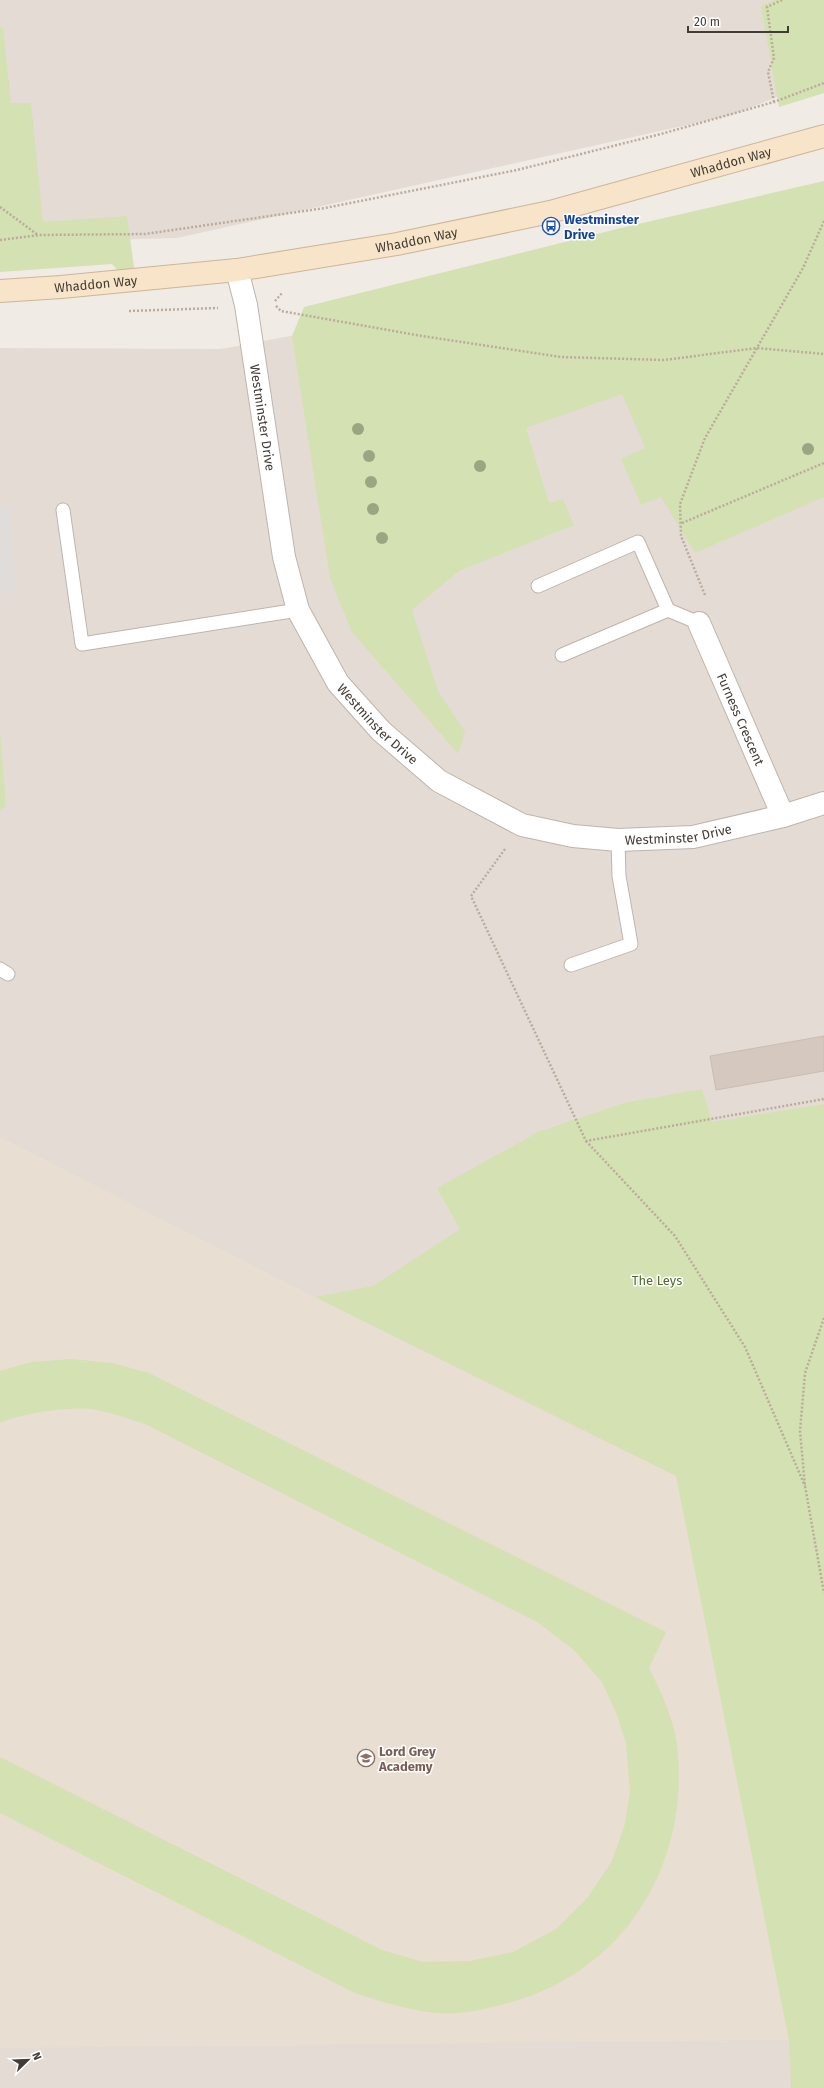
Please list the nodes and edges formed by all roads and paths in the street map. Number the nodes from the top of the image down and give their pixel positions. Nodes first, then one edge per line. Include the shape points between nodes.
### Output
1 (782, 0) edge
2 (824, 83) edge
3 (774, 102) junction
4 (824, 136) edge
5 (0, 206) edge
6 (824, 221) edge
7 (39, 235) junction
8 (0, 240) edge
9 (237, 270) junction
10 (0, 291) edge
11 (246, 306) junction
12 (757, 348) junction
13 (824, 354) edge
14 (824, 463) edge
15 (63, 510) dead end
16 (682, 523) junction
17 (538, 586) dead end
18 (298, 610) junction
19 (668, 610) junction
20 (699, 623) junction
21 (562, 655) dead end
22 (824, 803) edge
23 (783, 816) junction
24 (522, 825) junction
25 (618, 840) junction
26 (571, 965) dead end
27 (824, 1099) edge
28 (586, 1141) junction
29 (824, 1318) edge
30 (805, 1486) junction
31 (824, 1593) edge

1 - 3 path via 767,7 774,58 768,72
2 - 3 path
3 - 7 path via 661,134 517,170 325,208 145,234
4 - 9 street, Whaddon Way via 550,212 397,244
5 - 7 path
6 - 12 path via 803,268
7 - 8 path
9 - 10 street, Whaddon Way
9 - 11 street, Westminster Drive
11 - 12 path via 273,303 281,311 561,357 664,360
11 - 18 street, Westminster Drive via 284,557
12 - 13 path
12 - 16 path via 705,438 680,504
14 - 16 path
15 - 18 lane via 82,644
16 - 20 path via 681,536 713,616
17 - 19 lane via 638,542
18 - 24 street, Westminster Drive via 338,682 381,731 439,781
19 - 20 lane
19 - 21 lane
20 - 23 street, Furness Crescent
22 - 23 street, Westminster Drive
23 - 25 street, Westminster Drive via 693,837
24 - 25 street, Westminster Drive via 572,836
24 - 28 path via 471,896
25 - 26 lane via 619,876 630,944
27 - 28 path
28 - 30 path via 675,1236 745,1347
29 - 30 path via 805,1373 800,1431
30 - 31 path

